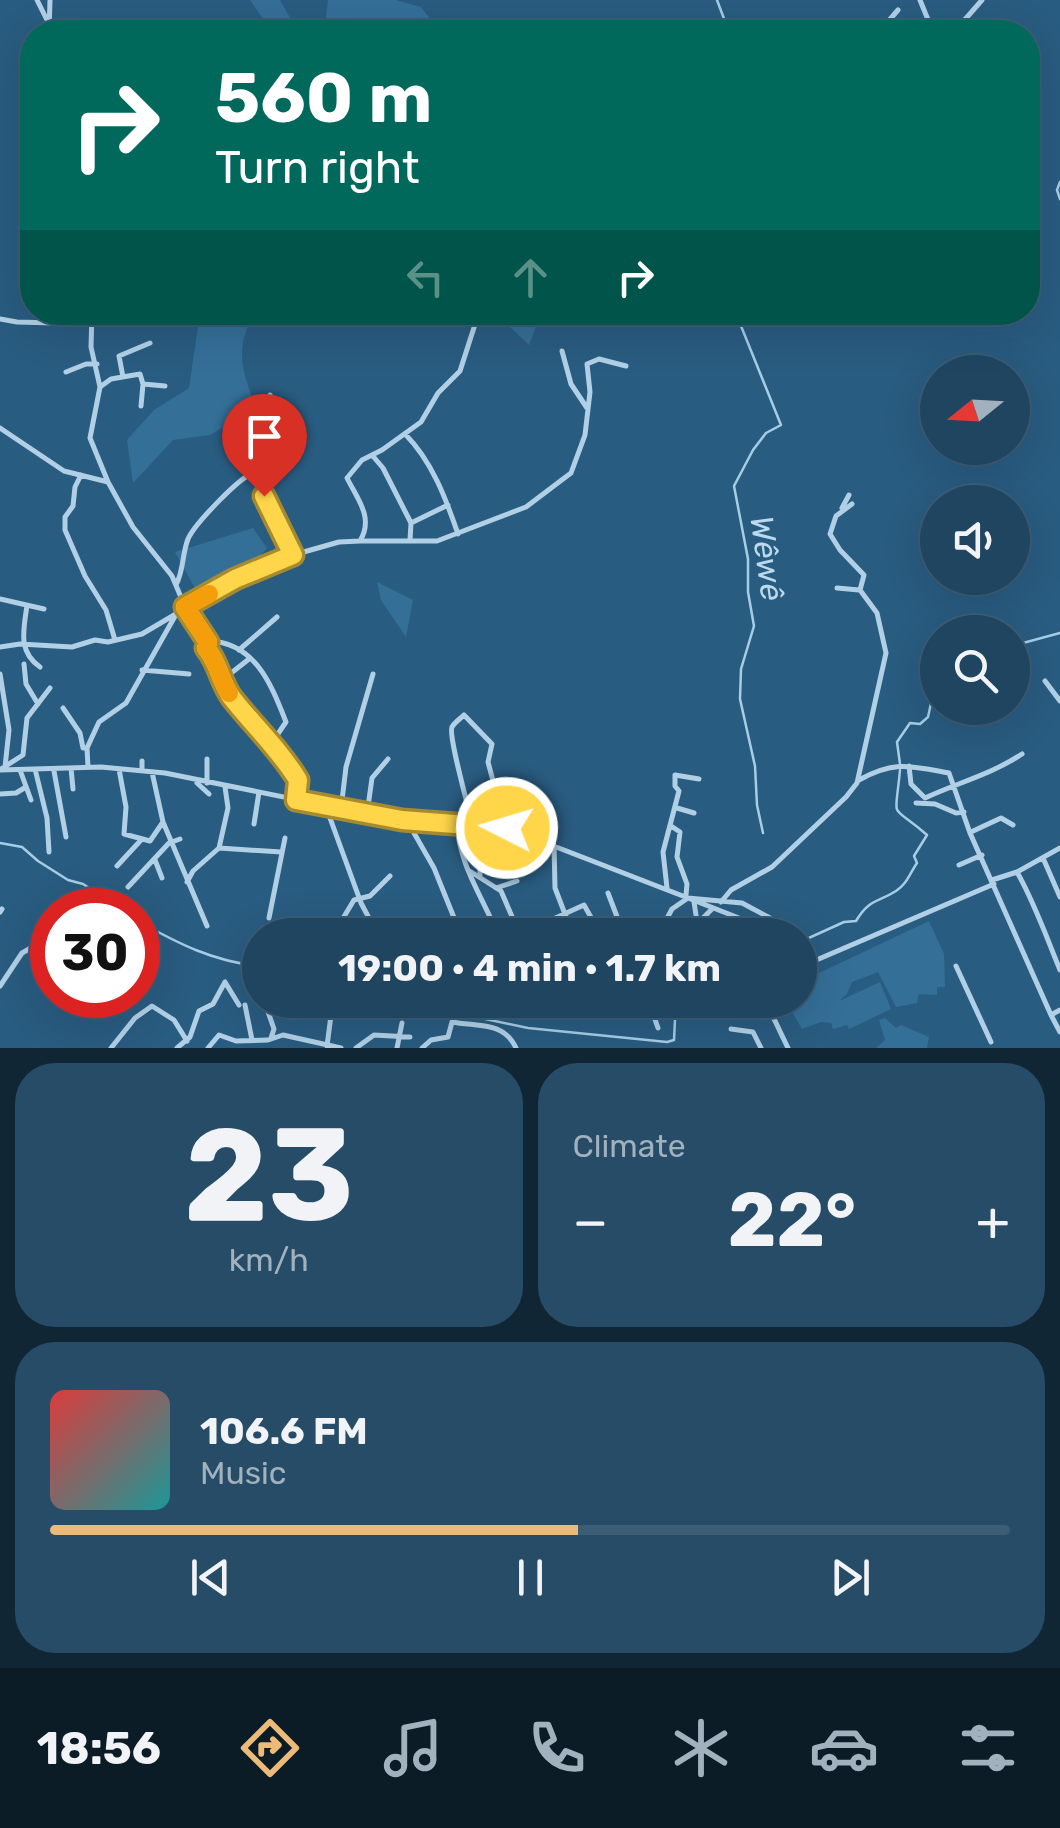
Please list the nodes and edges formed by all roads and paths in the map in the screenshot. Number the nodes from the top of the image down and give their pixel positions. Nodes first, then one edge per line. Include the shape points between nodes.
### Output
1 (982, 0) edge
2 (898, 10) dead end
3 (889, 20) edge
4 (964, 20) edge
5 (90, 325) edge
6 (474, 325) edge
7 (150, 343) dead end
8 (562, 351) dead end
9 (96, 364) junction
10 (626, 366) dead end
11 (66, 372) dead end
12 (123, 377) junction
13 (144, 384) junction
14 (165, 386) dead end
15 (100, 387) junction
16 (270, 395) dead end
17 (140, 406) dead end
18 (586, 408) junction
19 (0, 428) edge
20 (405, 434) junction
21 (372, 455) junction
22 (102, 468) junction
23 (254, 473) junction
24 (81, 474) junction
25 (96, 476) junction
26 (108, 482) junction
27 (849, 495) dead end
28 (448, 504) junction
29 (852, 504) dead end
30 (841, 511) junction
31 (411, 522) junction
32 (458, 534) junction
33 (410, 540) junction
34 (360, 541) junction
35 (293, 555) junction
36 (176, 585) junction
37 (838, 588) dead end
38 (860, 590) junction
39 (0, 599) edge
40 (27, 605) junction
41 (184, 605) junction
42 (44, 609) dead end
43 (176, 612) junction
44 (277, 617) dead end
45 (115, 640) junction
46 (208, 642) junction
47 (22, 644) junction
48 (0, 647) edge
49 (240, 650) junction
50 (249, 658) junction
51 (24, 664) dead end
52 (40, 667) dead end
53 (142, 670) junction
54 (0, 674) edge
55 (189, 674) dead end
56 (372, 674) dead end
57 (221, 681) junction
58 (1044, 681) dead end
59 (50, 688) dead end
60 (1060, 701) edge
61 (38, 704) junction
62 (63, 708) dead end
63 (25, 722) junction
64 (9, 730) junction
65 (271, 744) junction
66 (87, 748) junction
67 (1022, 754) dead end
68 (207, 759) dead end
69 (388, 759) dead end
70 (142, 760) dead end
71 (909, 766) junction
72 (71, 768) junction
73 (88, 768) junction
74 (2, 769) edge
75 (35, 769) junction
76 (54, 769) junction
77 (119, 769) junction
78 (20, 770) junction
79 (142, 771) junction
80 (152, 772) junction
81 (699, 779) dead end
82 (195, 781) junction
83 (858, 781) junction
84 (207, 783) junction
85 (224, 786) junction
86 (26, 788) junction
87 (954, 789) junction
88 (73, 790) dead end
89 (259, 792) junction
90 (0, 794) edge
91 (209, 794) dead end
92 (31, 800) dead end
93 (296, 800) junction
94 (916, 803) dead end
95 (326, 807) junction
96 (677, 808) junction
97 (341, 809) junction
98 (694, 812) dead end
99 (964, 812) junction
100 (368, 814) junction
101 (413, 821) junction
102 (163, 822) junction
103 (457, 823) junction
104 (254, 824) dead end
105 (475, 824) junction
106 (488, 825) junction
107 (1013, 825) dead end
108 (670, 826) junction
109 (970, 833) junction
110 (66, 836) dead end
111 (285, 838) dead end
112 (142, 839) junction
113 (180, 840) dead end
114 (171, 842) junction
115 (554, 845) junction
116 (219, 848) junction
117 (1060, 848) edge
118 (48, 852) dead end
119 (281, 852) junction
120 (982, 855) junction
121 (1043, 857) junction
122 (155, 860) junction
123 (960, 865) dead end
124 (117, 866) dead end
125 (182, 868) junction
126 (467, 869) junction
127 (192, 871) junction
128 (1017, 872) junction
129 (390, 876) dead end
130 (480, 876) junction
131 (162, 878) dead end
132 (517, 881) dead end
133 (186, 882) junction
134 (993, 882) junction
135 (128, 887) dead end
136 (496, 888) junction
137 (667, 889) junction
138 (608, 893) dead end
139 (1060, 896) edge
140 (690, 899) junction
141 (358, 902) junction
142 (721, 902) junction
143 (703, 906) junction
144 (712, 909) junction
145 (564, 914) junction
146 (269, 918) dead end
147 (347, 918) edge
148 (368, 918) edge
149 (454, 918) edge
150 (490, 918) edge
151 (512, 918) edge
152 (555, 918) edge
153 (566, 918) edge
154 (592, 918) edge
155 (618, 918) edge
156 (667, 918) edge
157 (698, 918) edge
158 (700, 918) edge
159 (702, 918) edge
160 (737, 918) edge
161 (770, 918) edge
162 (207, 926) dead end
163 (30, 948) edge
164 (817, 959) edge
165 (956, 966) dead end
166 (1059, 968) edge
167 (0, 986) edge
168 (1060, 1010) edge
169 (1051, 1015) junction
170 (270, 1018) edge
171 (331, 1018) edge
172 (654, 1018) edge
173 (774, 1018) edge
174 (402, 1023) dead end
175 (658, 1028) dead end
176 (731, 1029) dead end
177 (1060, 1032) edge
178 (400, 1034) junction
179 (280, 1036) junction
180 (410, 1037) dead end
181 (271, 1038) junction
182 (252, 1040) junction
183 (187, 1041) junction
184 (991, 1042) dead end
185 (327, 1046) edge
186 (111, 1048) edge
187 (177, 1048) edge
188 (208, 1048) edge
189 (280, 1048) edge
190 (342, 1048) edge
191 (356, 1048) edge
192 (396, 1048) edge
193 (422, 1048) edge
194 (516, 1048) edge
195 (761, 1048) edge
196 (788, 1048) edge

1 - 4 street
2 - 3 street
5 - 9 street
6 - 20 street via 460,372
7 - 12 street via 120,356
8 - 18 street
9 - 11 street
9 - 15 street
10 - 18 street via 589,362
12 - 13 street via 140,374
12 - 15 street
13 - 14 street
13 - 17 street
15 - 22 street via 90,438
16 - 23 street
18 - 32 street via 585,435 571,473 526,507
19 - 24 street via 64,471
20 - 21 street
20 - 28 street
21 - 31 street
21 - 34 street via 347,478 366,513 368,528
22 - 25 street
22 - 26 street
23 - 35 street
23 - 36 street via 234,484 190,534
24 - 25 street
24 - 45 street via 65,530
25 - 26 street
26 - 36 street
27 - 30 street
28 - 31 street
28 - 32 street
29 - 30 street
30 - 38 street via 830,534 864,575
31 - 33 street
32 - 33 street
33 - 34 street
34 - 35 street
35 - 41 street
36 - 41 street
37 - 38 street
38 - 83 street via 877,613 886,653
39 - 40 street
40 - 42 street
40 - 47 street
41 - 43 street
41 - 46 street
43 - 45 street via 142,634
43 - 53 street
44 - 49 street
45 - 47 street via 72,647
46 - 49 street
46 - 57 street
47 - 48 street
47 - 52 street
49 - 50 street
50 - 57 street
50 - 65 street via 267,676 286,722
51 - 61 street
53 - 55 street
53 - 66 street via 126,703 99,722
54 - 64 street
56 - 97 street
57 - 65 street
58 - 60 street
59 - 61 street
61 - 63 street
62 - 66 street
63 - 64 street
63 - 74 street via 22,755
64 - 74 street
65 - 93 street via 298,780
66 - 73 street
67 - 87 street
68 - 84 street
69 - 100 street via 372,778
70 - 79 street
71 - 83 street via 882,767
71 - 87 street via 949,774
71 - 87 street via 910,784 925,798
72 - 73 street
72 - 76 street
72 - 88 street
73 - 77 street
74 - 78 street
75 - 76 street
75 - 78 street
75 - 118 street
76 - 110 street
77 - 79 street
77 - 112 street via 124,834
78 - 86 street
79 - 80 street
80 - 82 street
80 - 102 street
81 - 96 street via 676,776
82 - 84 street
82 - 91 street
83 - 142 street via 772,867
84 - 85 street
85 - 89 street
85 - 116 street via 228,808
86 - 90 street
86 - 92 street
87 - 99 street
89 - 93 street
89 - 104 street
93 - 95 street
94 - 99 street
95 - 97 street
95 - 141 street
96 - 98 street
96 - 108 street
97 - 100 street
99 - 109 street
100 - 101 street
101 - 103 street
101 - 149 street
102 - 112 street via 150,842
102 - 114 street
103 - 105 street
103 - 126 street
105 - 106 street
105 - 106 street via 451,738 464,716 492,744 488,762 496,792
105 - 130 street
106 - 115 street
107 - 109 street via 1001,818
108 - 137 street
108 - 140 street via 680,832 677,857
109 - 120 street
111 - 119 street
112 - 124 street
113 - 114 street
114 - 122 street
114 - 125 street
115 - 137 street
115 - 145 street via 555,888
116 - 119 street
116 - 127 street
117 - 121 street
119 - 146 street
120 - 123 street
120 - 134 street
121 - 128 street
121 - 139 street
122 - 131 street
122 - 135 street
125 - 127 street
125 - 133 street
126 - 130 street
126 - 150 street
127 - 133 street
128 - 134 street
128 - 166 street
129 - 141 street
130 - 136 street
132 - 136 street
133 - 162 street
134 - 164 street
134 - 169 street
136 - 151 street
137 - 140 street
138 - 155 street
140 - 142 street
140 - 143 street
140 - 156 street
140 - 157 street
141 - 147 street
141 - 148 street
142 - 161 street via 742,903
143 - 144 street
143 - 158 street
144 - 159 street
144 - 160 street
145 - 152 street
145 - 153 street
145 - 154 street via 586,905
163 - 167 street
165 - 184 street
168 - 169 street
169 - 177 street
170 - 181 street
171 - 185 street
172 - 175 street
173 - 196 street
174 - 178 street
176 - 195 street via 753,1032
178 - 180 street
178 - 191 street via 374,1035
178 - 192 street
179 - 181 street
179 - 185 street
179 - 189 street
181 - 182 street
182 - 183 street via 225,982 213,1004 199,1011
182 - 188 street via 219,1035
183 - 186 street via 174,1020 152,1006
183 - 187 street
185 - 190 street
193 - 194 street via 448,1037 452,1022 499,1028

